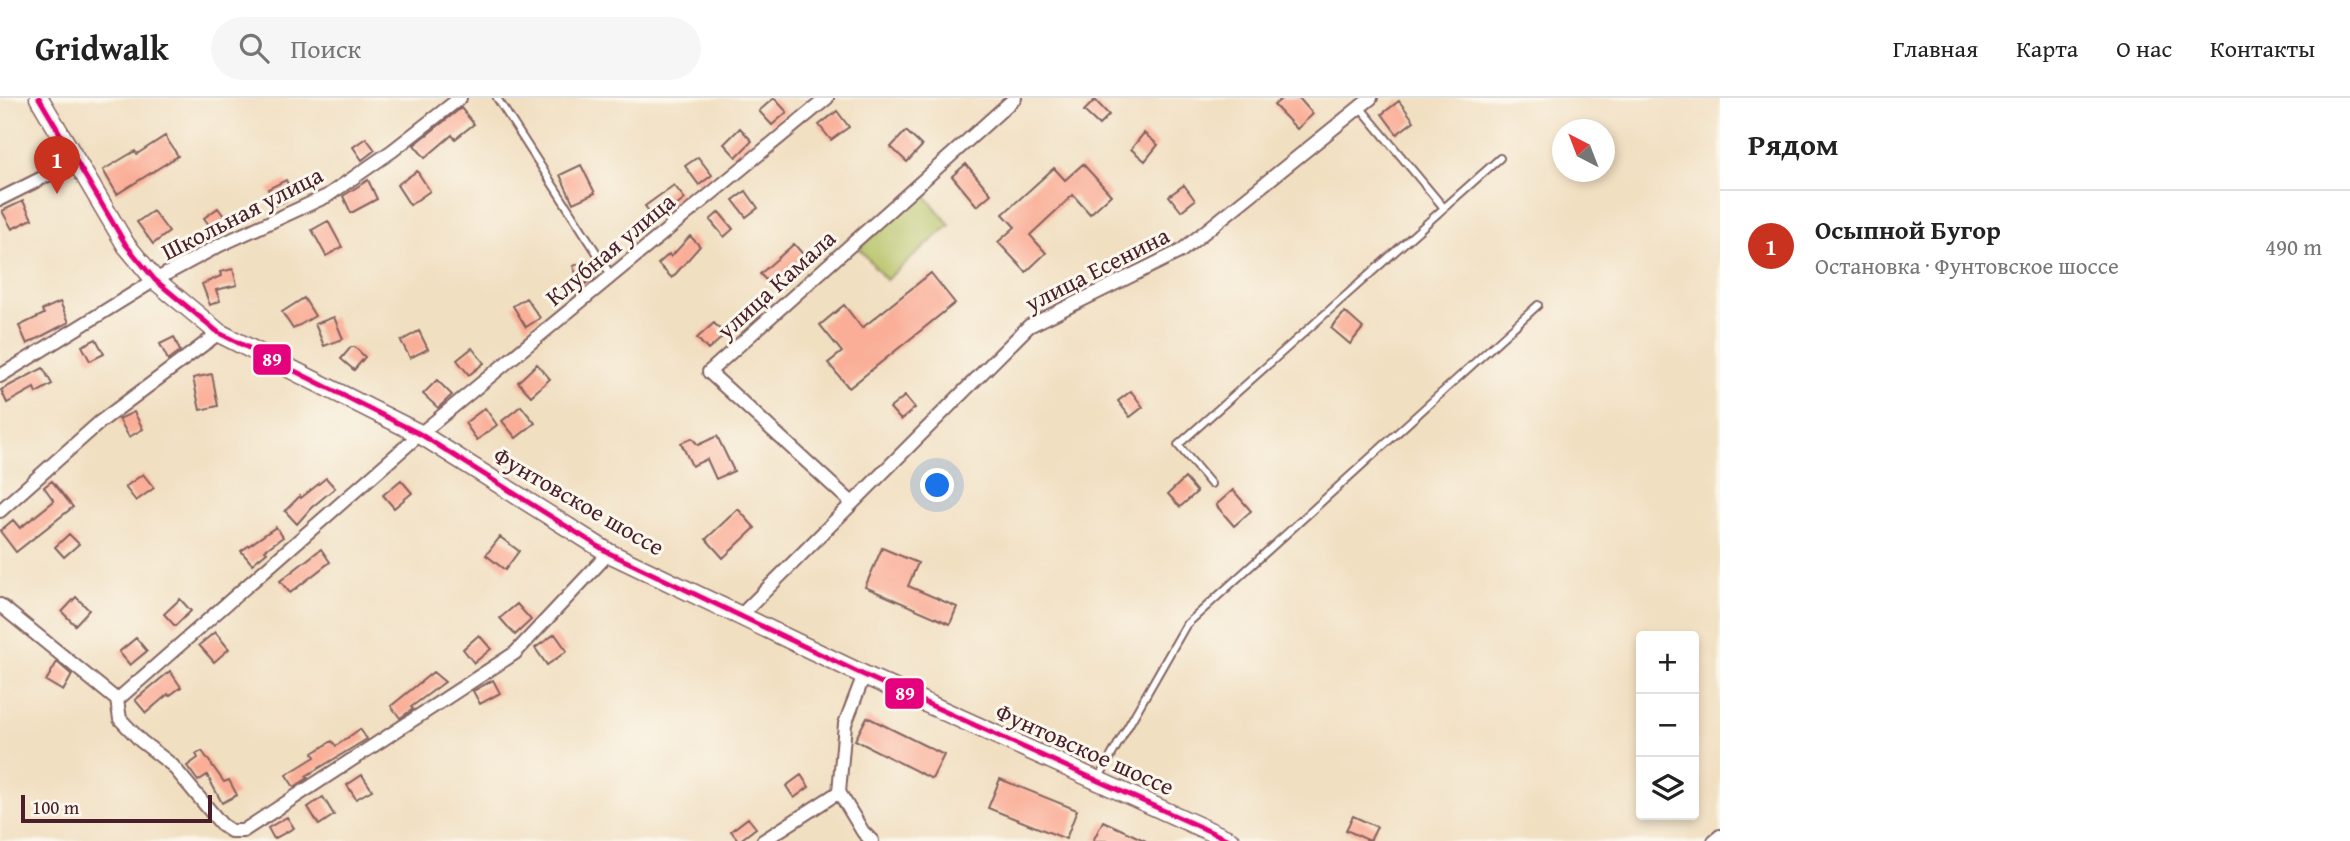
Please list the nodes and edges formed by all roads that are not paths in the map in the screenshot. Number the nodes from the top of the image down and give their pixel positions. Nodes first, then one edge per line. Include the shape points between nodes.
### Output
1 (39, 98) edge
2 (460, 98) edge
3 (497, 98) edge
4 (827, 98) edge
5 (1015, 98) edge
6 (1371, 98) edge
7 (1360, 107) junction
8 (1500, 158) dead end
9 (76, 161) junction
10 (0, 199) edge
11 (1444, 208) junction
12 (611, 275) junction
13 (155, 280) junction
14 (1538, 305) dead end
15 (219, 333) junction
16 (0, 376) edge
17 (420, 434) junction
18 (1211, 484) dead end
19 (852, 503) junction
20 (0, 511) edge
21 (610, 552) junction
22 (0, 606) edge
23 (741, 615) junction
24 (864, 675) junction
25 (117, 700) junction
26 (1097, 781) junction
27 (839, 792) junction
28 (1720, 836) edge
29 (763, 841) edge
30 (872, 841) edge
31 (1231, 841) edge
32 (1714, 841) edge

1 - 9 street, Фунтовское шоссе
2 - 13 street, Школьная улица via 327,196
3 - 12 lane
4 - 12 street, Клубная улица
5 - 19 street, улица Камала via 709,372
6 - 7 street, улица Есенина
7 - 11 lane
7 - 19 street, улица Есенина via 1181,251 1029,326
8 - 11 lane
9 - 10 street
9 - 13 street, Фунтовское шоссе via 126,244
11 - 18 lane via 1178,445
12 - 17 street, Клубная улица
13 - 15 street, Фунтовское шоссе
13 - 16 street, Школьная улица
14 - 26 lane via 1186,625
15 - 17 street, Фунтовское шоссе
15 - 20 street via 100,422
17 - 21 street, Фунтовское шоссе
17 - 25 street, Клубная улица
19 - 23 street, улица Есенина
21 - 23 street, Фунтовское шоссе
21 - 25 street via 515,653 243,831 222,825 172,765 141,741 120,719
22 - 25 street
23 - 24 street, Фунтовское шоссе
24 - 26 street, Фунтовское шоссе
24 - 27 street via 845,724
26 - 31 street, Фунтовское шоссе
27 - 29 street
27 - 30 street
28 - 32 street

